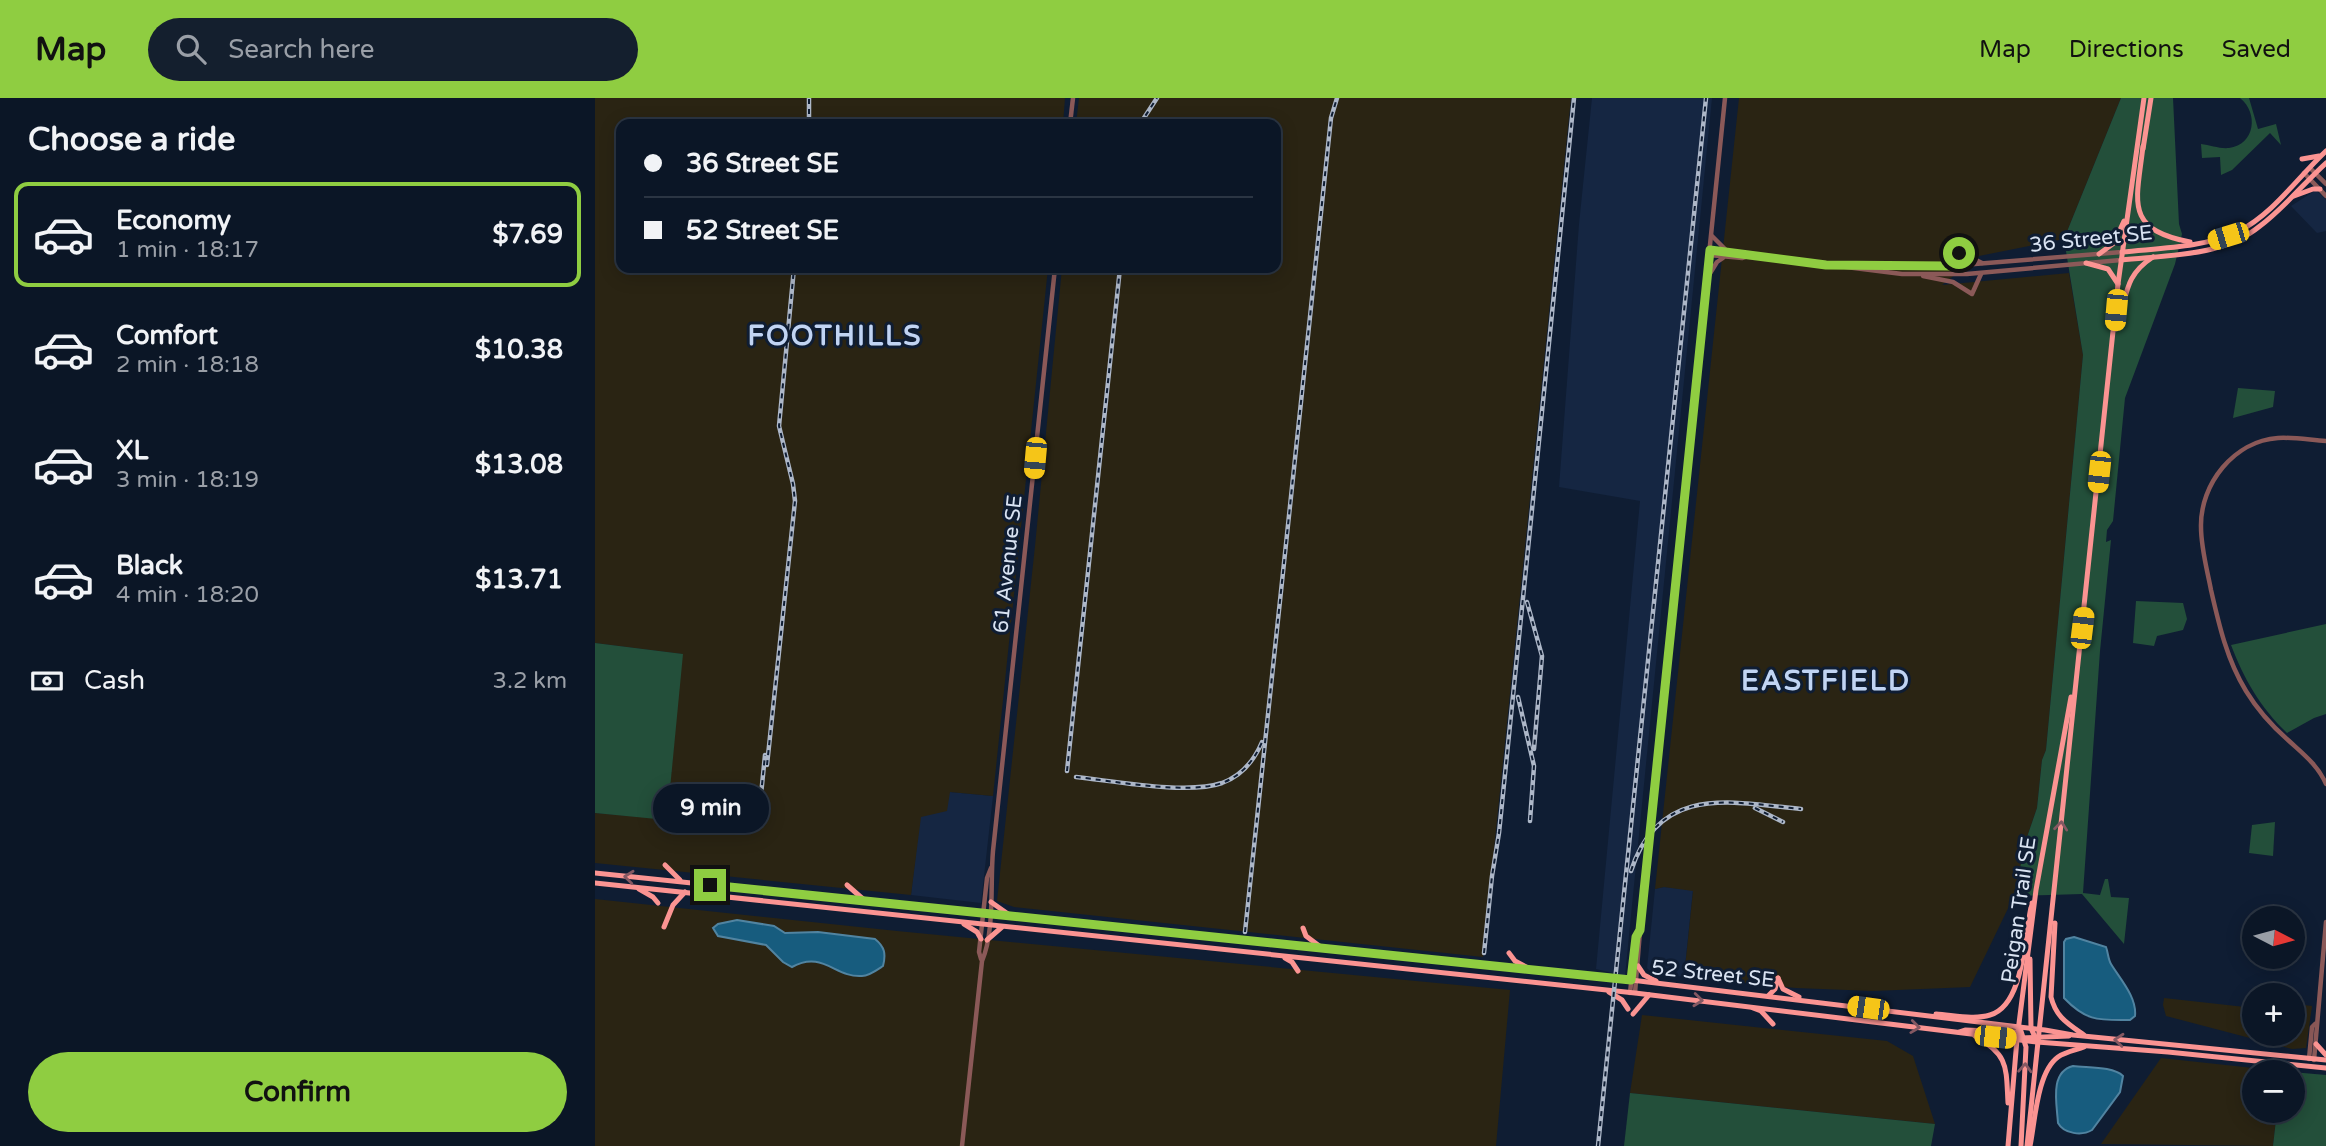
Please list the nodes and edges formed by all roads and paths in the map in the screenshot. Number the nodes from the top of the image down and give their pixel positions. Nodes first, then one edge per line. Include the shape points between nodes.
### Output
1 (1073, 98) edge
2 (1725, 98) edge
3 (2144, 98) edge
4 (2151, 98) edge
5 (1071, 119) edge
6 (2143, 146) junction
7 (2324, 153) edge
8 (2302, 159) dead end
9 (2326, 163) edge
10 (2313, 170) junction
11 (2306, 176) junction
12 (2326, 184) edge
13 (2132, 190) junction
14 (2320, 190) junction
15 (2326, 196) edge
16 (2291, 197) junction
17 (2129, 208) junction
18 (1711, 236) junction
19 (1961, 243) dead end
20 (2196, 244) junction
21 (1709, 252) junction
22 (2122, 252) junction
23 (1962, 253) dead end
24 (1727, 254) junction
25 (2099, 254) junction
26 (2153, 256) junction
27 (2121, 260) junction
28 (2086, 263) junction
29 (1986, 264) junction
30 (1826, 265) junction
31 (1949, 266) junction
32 (1054, 273) edge
33 (1981, 273) junction
34 (1917, 274) junction
35 (1707, 278) junction
36 (2118, 284) junction
37 (2114, 335) junction
38 (2326, 441) edge
39 (2076, 680) junction
40 (2326, 784) edge
41 (992, 864) junction
42 (665, 865) dead end
43 (595, 873) edge
44 (683, 882) junction
45 (595, 883) edge
46 (846, 885) dead end
47 (636, 887) junction
48 (2036, 890) junction
49 (685, 892) junction
50 (2055, 894) junction
51 (866, 901) junction
52 (992, 902) junction
53 (658, 903) dead end
54 (987, 914) junction
55 (1011, 916) junction
56 (2326, 922) edge
57 (961, 923) junction
58 (986, 925) junction
59 (664, 927) dead end
60 (1002, 927) junction
61 (1303, 928) dead end
62 (1640, 930) junction
63 (984, 939) junction
64 (1325, 949) junction
65 (1509, 953) dead end
66 (2029, 953) junction
67 (1282, 957) junction
68 (1638, 967) junction
69 (1298, 971) dead end
70 (1533, 971) junction
71 (1634, 981) junction
72 (1662, 984) junction
73 (1606, 990) junction
74 (1632, 993) junction
75 (1650, 995) junction
76 (1768, 996) junction
77 (1805, 1000) junction
78 (1747, 1006) junction
79 (1918, 1015) junction
80 (2316, 1023) junction
81 (1773, 1024) dead end
82 (1959, 1032) junction
83 (2035, 1034) junction
84 (1972, 1035) junction
85 (2021, 1035) junction
86 (2086, 1037) junction
87 (2316, 1044) junction
88 (2086, 1046) junction
89 (2326, 1057) edge
90 (2312, 1058) junction
91 (2311, 1066) junction
92 (2326, 1068) edge
93 (2009, 1118) junction
94 (962, 1146) edge
95 (2008, 1146) edge
96 (2021, 1146) edge
97 (2029, 1146) edge

1 - 5 street
2 - 18 street
3 - 13 main road, Peigan Trail SE
4 - 6 main road, Peigan Trail SE
6 - 13 main road, Peigan Trail SE
6 - 20 main road via 2138,195 2142,218 2156,233
7 - 8 main road
7 - 10 main road, 36 Street SE
9 - 10 main road, 36 Street SE
10 - 11 main road, 36 Street SE
10 - 12 street
11 - 14 street
11 - 16 main road, 36 Street SE
11 - 20 main road, 36 Street SE via 2240,230
13 - 17 main road, Peigan Trail SE
14 - 15 street
14 - 16 main road
16 - 26 main road, 36 Street SE via 2259,227 2231,243
17 - 22 main road, Peigan Trail SE
17 - 25 main road via 2114,243
18 - 21 street
18 - 24 street
19 - 31 street via 1957,260
20 - 22 main road, 36 Street SE
21 - 24 street, 36 Street SE
21 - 35 street
22 - 25 street, 36 Street SE
22 - 27 main road, Peigan Trail SE
23 - 29 street
24 - 30 street, 36 Street SE
24 - 35 street
25 - 29 street, 36 Street SE
26 - 27 main road, 36 Street SE
26 - 37 main road via 2129,280
27 - 28 street, 36 Street SE
27 - 36 main road, Peigan Trail SE
28 - 33 street, 36 Street SE
28 - 36 main road via 2108,269
29 - 31 street, 36 Street SE
30 - 31 street, 36 Street SE
30 - 34 street, 36 Street SE
32 - 41 street, 61 Avenue SE
33 - 34 street, 36 Street SE
33 - 34 street via 1972,294 1953,282
35 - 62 street
36 - 37 main road, Peigan Trail SE
37 - 39 main road, Peigan Trail SE
38 - 40 street via 2277,438 2237,454 2210,487 2201,542 2234,669 2254,703 2309,759
39 - 48 main road, Peigan Trail SE
50 -> 39 main road, Peigan Trail SE
41 - 52 street, 61 Avenue SE
41 - 54 street, 61 Avenue SE via 987,878
42 - 44 main road
44 -> 43 main road, 52 Street SE
44 - 51 main road, 52 Street SE
45 - 47 main road, 52 Street SE
46 - 51 main road
47 - 49 main road, 52 Street SE
47 - 53 main road
48 - 66 main road, Peigan Trail SE
48 - 79 main road via 2018,980 2007,1004 1987,1016
49 - 57 main road, 52 Street SE
49 - 59 main road via 673,905
50 - 83 main road, Peigan Trail SE
50 - 86 main road via 2051,997 2061,1019
51 - 54 main road, 52 Street SE
52 - 54 street, 61 Avenue SE
52 - 55 main road
54 - 55 main road, 52 Street SE
54 - 58 street, 61 Avenue SE
55 - 64 main road, 52 Street SE
56 - 80 street
57 - 58 main road, 52 Street SE
57 - 63 main road
58 - 60 main road, 52 Street SE
58 - 63 street, 61 Avenue SE
60 - 63 main road
60 - 67 main road, 52 Street SE
61 - 64 main road
62 - 68 street
62 - 71 street
63 - 94 street, 61 Avenue SE via 979,952 982,961
64 - 70 main road, 52 Street SE
65 - 70 main road
66 - 83 main road
66 - 85 main road, Peigan Trail SE
67 - 69 main road
67 - 73 main road, 52 Street SE
68 - 71 street
68 - 72 main road
70 - 71 main road, 52 Street SE
71 - 72 main road, 52 Street SE
71 - 74 street
72 - 76 main road, 52 Street SE
73 - 74 main road, 52 Street SE
73 - 75 main road via 1631,1012
74 - 75 main road, 52 Street SE
75 -> 78 main road, 52 Street SE
76 - 77 main road, 52 Street SE
76 - 77 main road via 1779,978 1783,989
77 - 79 main road, 52 Street SE
78 - 81 main road via 1761,1011
78 -> 82 main road, 52 Street SE
79 - 85 main road, 52 Street SE
80 - 87 street
80 - 90 street via 2312,1027
82 - 84 main road, 52 Street SE
82 - 85 main road
83 - 85 main road, 52 Street SE
83 - 85 main road, 52 Street SE
83 - 86 main road
83 - 88 main road, 52 Street SE
83 - 97 main road, Peigan Trail SE
84 - 85 main road, 52 Street SE
84 - 93 main road via 1996,1049 2002,1059
85 - 93 main road, Peigan Trail SE
96 -> 85 main road via 2026,1047
90 -> 86 main road
87 - 89 main road
87 - 90 street
88 - 91 main road, 52 Street SE
88 - 97 main road via 2050,1064
89 - 90 main road
90 - 91 street
91 - 92 main road, 52 Street SE
93 - 95 main road, Peigan Trail SE

